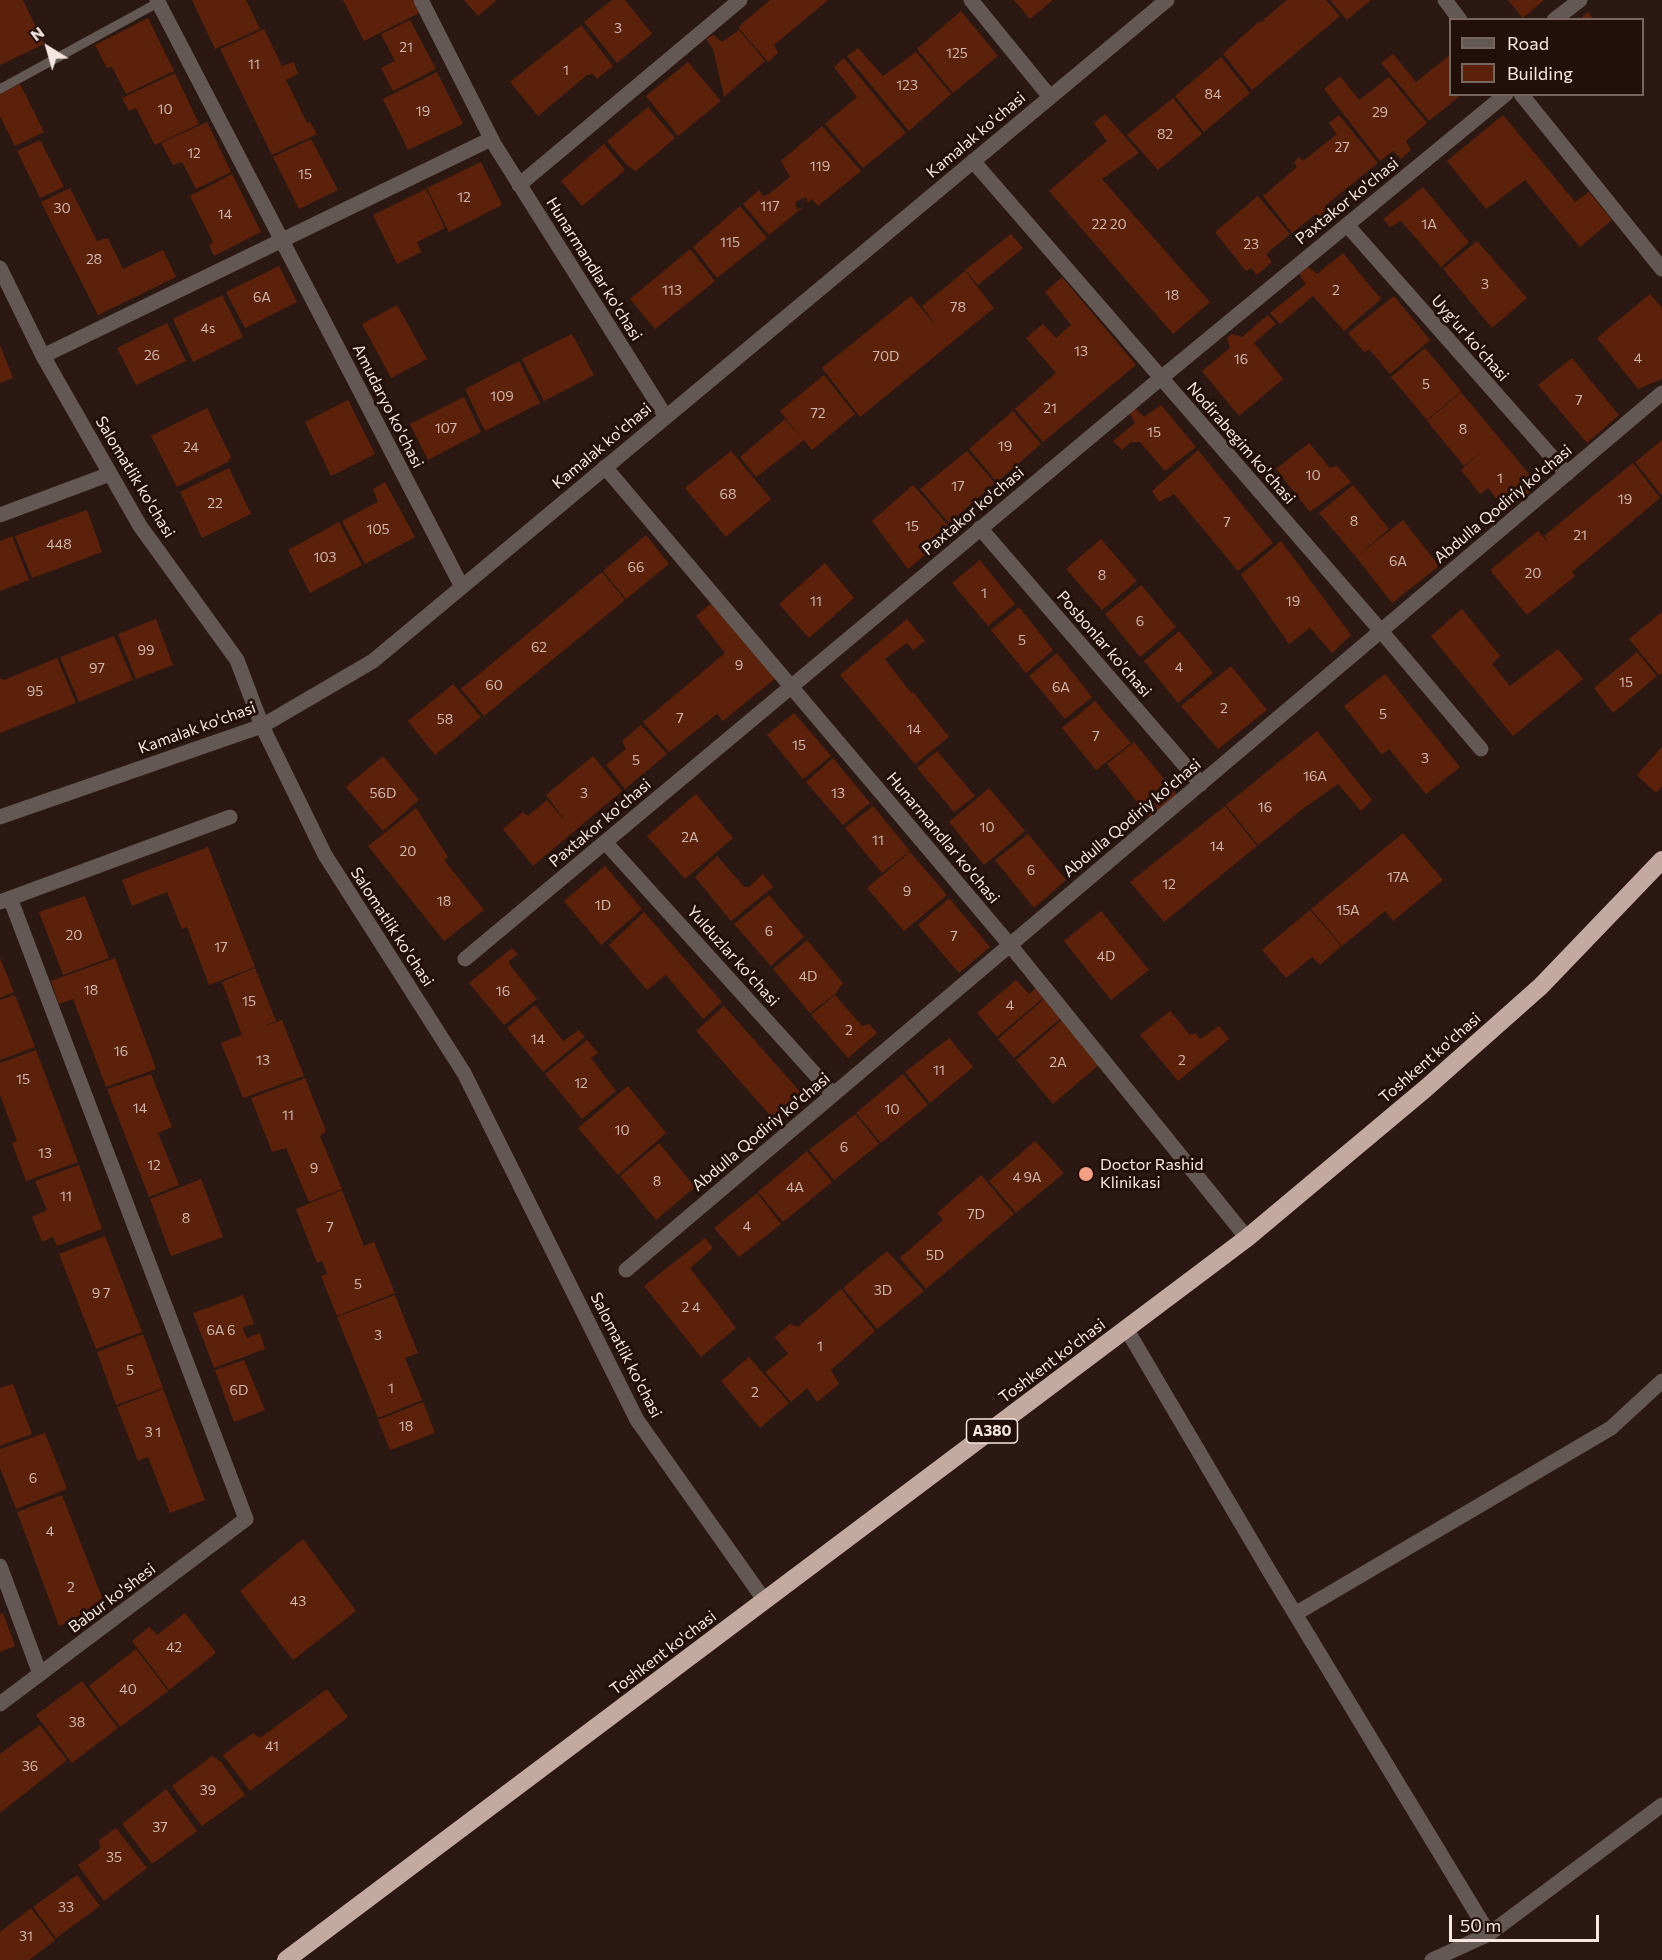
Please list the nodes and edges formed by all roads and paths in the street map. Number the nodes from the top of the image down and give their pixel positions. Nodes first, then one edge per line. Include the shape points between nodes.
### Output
1 (422, 0) edge
2 (740, 0) edge
3 (971, 0) edge
4 (1167, 0) edge
5 (1445, 0) edge
6 (1580, 0) edge
7 (159, 1) edge
8 (1458, 18) edge
9 (1557, 18) edge
10 (0, 89) edge
11 (1504, 96) edge
12 (1523, 96) edge
13 (1050, 97) junction
14 (491, 139) junction
15 (973, 161) junction
16 (519, 184) junction
17 (1347, 225) junction
18 (282, 241) junction
19 (0, 268) edge
20 (1662, 269) edge
21 (44, 356) junction
22 (1161, 378) junction
23 (1662, 393) edge
24 (666, 417) junction
25 (605, 467) junction
26 (110, 474) junction
27 (1567, 474) junction
28 (0, 515) edge
29 (980, 528) junction
30 (462, 587) junction
31 (1381, 631) junction
32 (791, 686) junction
33 (262, 726) junction
34 (1481, 749) dead end
35 (1201, 784) junction
36 (0, 817) edge
37 (230, 817) dead end
38 (605, 842) junction
39 (1662, 860) edge
40 (5, 900) edge
41 (1010, 945) junction
42 (465, 959) dead end
43 (834, 1094) junction
44 (1247, 1238) junction
45 (626, 1270) dead end
46 (1127, 1330) junction
47 (1662, 1381) edge
48 (0, 1566) edge
49 (765, 1601) junction
50 (1295, 1614) junction
51 (40, 1674) junction
52 (0, 1704) edge
53 (1662, 1805) edge
54 (1489, 1934) junction
55 (286, 1960) edge
56 (1432, 1960) edge

1 - 14 street, Hunarmandlar ko'chasi
2 - 16 street
3 - 13 street
4 - 13 street, Kamalak ko'chasi
5 - 8 street
6 - 9 street
7 - 10 lane
7 - 18 street, Amudaryo ko'chasi
11 - 17 street, Paxtakor ko'chasi
12 - 20 street
13 - 15 street, Kamalak ko'chasi
14 - 16 street, Hunarmandlar ko'chasi
14 - 18 street
15 - 22 street, Nodirabegim ko'chasi
15 - 24 street, Kamalak ko'chasi
16 - 24 street, Hunarmandlar ko'chasi
17 - 22 street, Paxtakor ko'chasi
17 - 27 street, Uyg'ur ko'chasi
18 - 21 street
18 - 30 street, Amudaryo ko'chasi
19 - 21 street, Salomatlik ko'chasi
21 - 26 street, Salomatlik ko'chasi
22 - 29 street, Paxtakor ko'chasi
22 - 31 street, Nodirabegim ko'chasi
23 - 27 street, Abdulla Qodiriy ko'chasi
24 - 25 street, Kamalak ko'chasi
25 - 30 street, Kamalak ko'chasi
25 - 32 street, Hunarmandlar ko'chasi
26 - 28 street
26 - 33 street, Salomatlik ko'chasi via 140,526 237,660
27 - 31 street, Abdulla Qodiriy ko'chasi
29 - 32 street, Paxtakor ko'chasi
29 - 35 street, Posbonlar ko'chasi
30 - 33 street, Kamalak ko'chasi via 374,661
31 - 34 street, Nodirabegim ko'chasi
31 - 35 street, Abdulla Qodiriy ko'chasi
32 - 38 street, Paxtakor ko'chasi
32 - 41 street, Hunarmandlar ko'chasi
33 - 36 street, Kamalak ko'chasi
33 - 49 street, Salomatlik ko'chasi via 325,855 464,1073 637,1420
35 - 41 street, Abdulla Qodiriy ko'chasi
37 - 40 street
38 - 42 street, Paxtakor ko'chasi
38 - 43 street, Yulduzlar ko'chasi
39 - 44 highway, Toshkent ko'chasi / A380 via 1541,986
40 - 51 street, Babur ko'shesi via 246,1520
41 - 43 street, Abdulla Qodiriy ko'chasi
41 - 44 street, Hunarmandlar ko'chasi
43 - 45 street, Abdulla Qodiriy ko'chasi
44 - 46 highway, Toshkent ko'chasi / A380
46 - 49 highway, Toshkent ko'chasi / A380
46 - 50 street
47 - 50 street via 1611,1428
48 - 51 street
49 - 55 highway, Toshkent ko'chasi / A380
50 - 54 street
51 - 52 street, Babur ko'shesi
53 - 54 street
54 - 56 street

